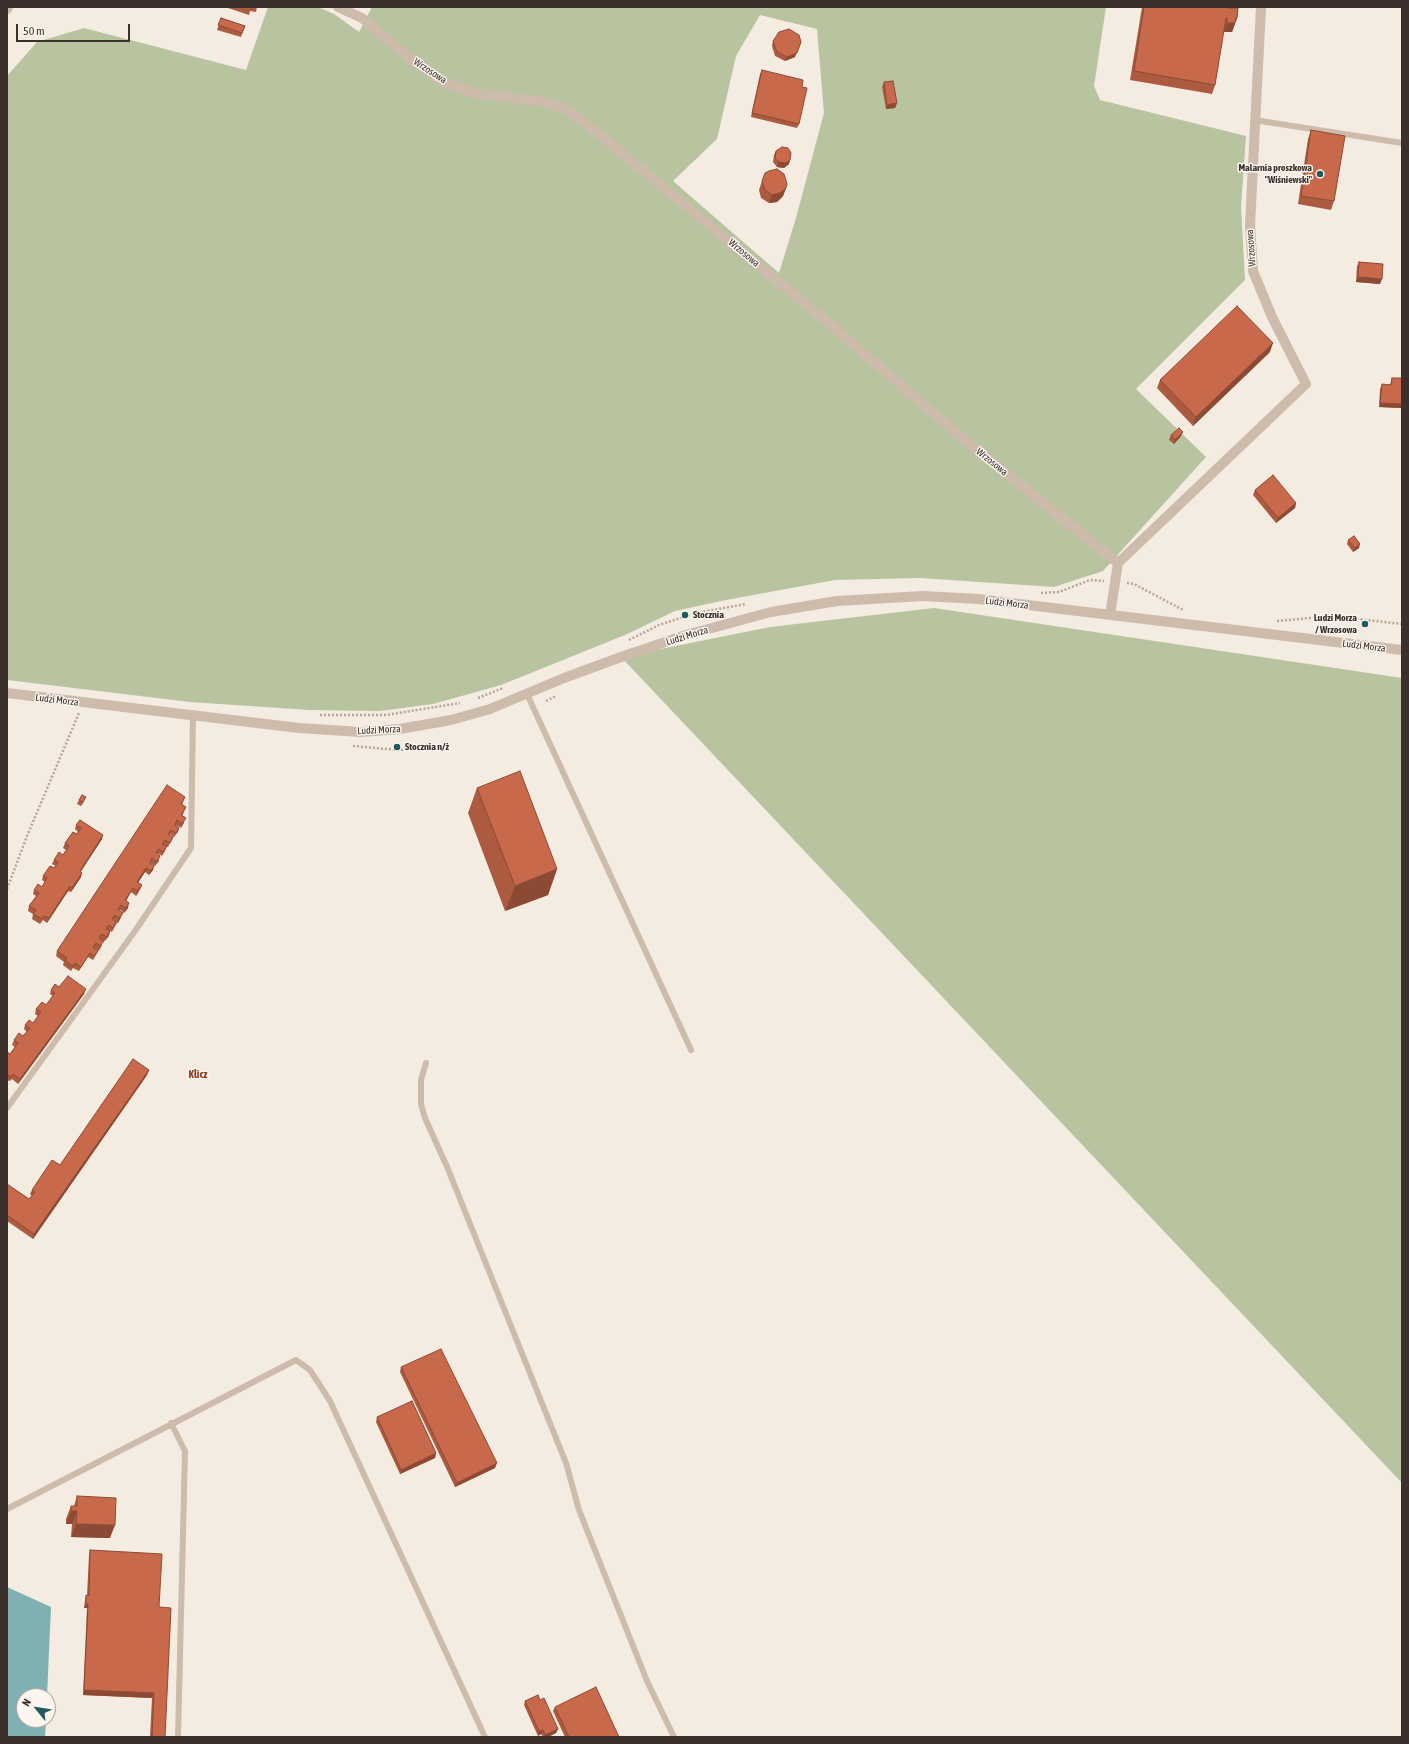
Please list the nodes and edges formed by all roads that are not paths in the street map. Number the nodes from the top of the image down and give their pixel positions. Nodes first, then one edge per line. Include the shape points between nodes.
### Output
1 (338, 7) edge
2 (1261, 7) edge
3 (1254, 120) junction
4 (1402, 143) edge
5 (1118, 563) junction
6 (1110, 615) junction
7 (1402, 650) edge
8 (7, 693) edge
9 (528, 694) junction
10 (193, 716) junction
11 (691, 1050) dead end
12 (426, 1063) dead end
13 (7, 1108) edge
14 (171, 1423) junction
15 (7, 1509) edge
16 (178, 1737) edge
17 (486, 1737) edge
18 (674, 1737) edge

1 - 5 street, Wrzosowa via 362,18 443,82 474,93 545,102 563,108 579,118 831,325 961,438
2 - 3 street, Wrzosowa
3 - 4 lane
3 - 5 street, Wrzosowa via 1250,225 1252,271 1306,384
5 - 6 street
6 - 7 street, Ludzi Morza
6 - 9 street, Ludzi Morza via 978,599 923,596 837,601 771,612 686,636 564,678
8 - 10 street, Ludzi Morza
9 - 10 street, Ludzi Morza via 490,709 451,720 400,729 361,732 317,730
9 - 11 lane
10 - 13 lane via 191,848 135,931
12 - 18 lane via 421,1080 421,1104 425,1118 566,1463 579,1510 647,1681
14 - 15 lane
14 - 16 lane via 185,1451
14 - 17 lane via 296,1360 310,1370 330,1401

